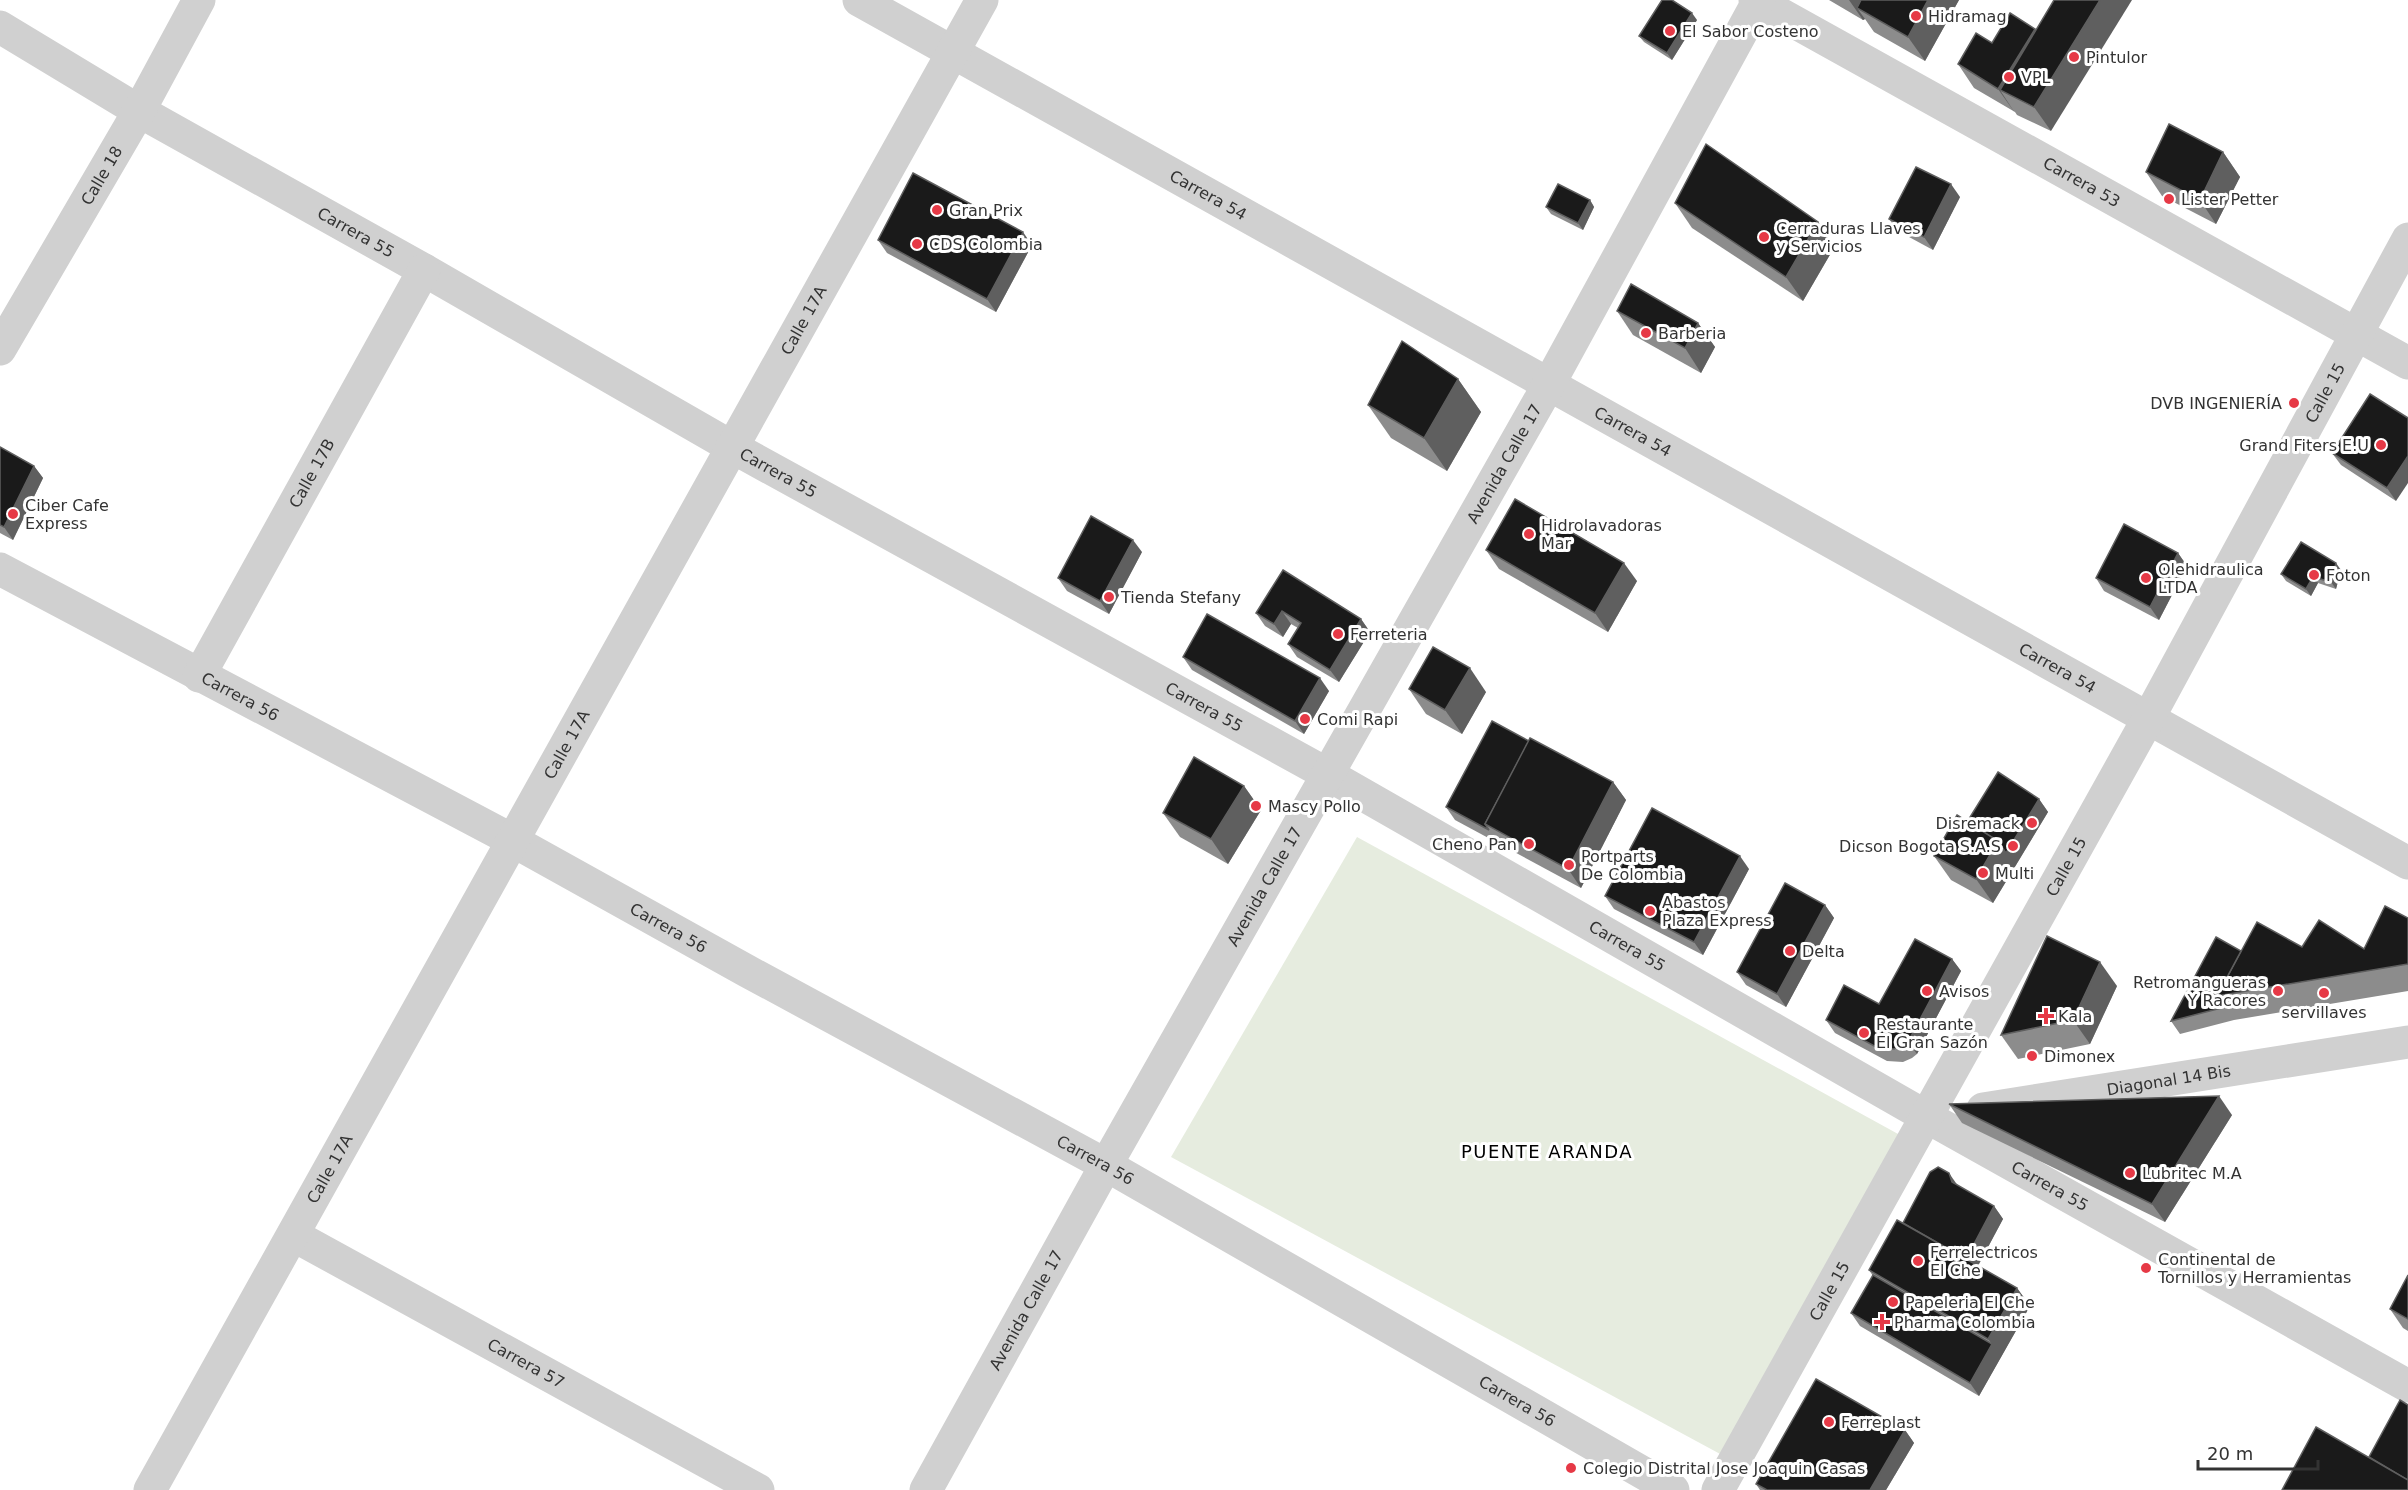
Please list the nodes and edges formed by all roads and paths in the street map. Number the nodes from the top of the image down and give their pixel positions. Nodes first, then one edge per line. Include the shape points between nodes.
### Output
1 (199, 0) edge
2 (859, 0) edge
3 (981, 0) edge
4 (1757, 1) edge
5 (0, 27) edge
6 (953, 51) junction
7 (139, 111) junction
8 (2408, 240) edge
9 (424, 270) junction
10 (2357, 334) junction
11 (0, 349) edge
12 (2408, 363) edge
13 (1549, 384) junction
14 (732, 447) junction
15 (0, 569) edge
16 (199, 676) junction
17 (2148, 719) junction
18 (1327, 774) junction
19 (512, 841) junction
20 (2408, 863) edge
21 (2408, 1042) edge
22 (1927, 1117) junction
23 (1106, 1165) junction
24 (292, 1235) junction
25 (2408, 1386) edge
26 (150, 1490) edge
27 (758, 1490) edge
28 (926, 1490) edge
29 (1673, 1490) edge
30 (1718, 1490) edge

1 - 7 street, Calle 18
2 - 6 street, Carrera 54
3 - 6 street, Calle 17A
4 - 10 street, Carrera 53
4 - 13 street, Avenida Calle 17
5 - 7 street, Carrera 55
6 - 13 street, Carrera 54
6 - 14 street, Calle 17A
7 - 9 street, Carrera 55
7 - 11 street, Calle 18
8 - 10 street, Calle 15
9 - 14 street, Carrera 55
9 - 16 street, Calle 17B
10 - 12 street, Carrera 53
10 - 17 street, Calle 15
13 - 17 street, Carrera 54
13 - 18 street, Avenida Calle 17
14 - 18 street, Carrera 55
14 - 19 street, Calle 17A
15 - 16 street, Carrera 56
16 - 19 street, Carrera 56
17 - 20 street, Carrera 54
17 - 22 street, Calle 15
18 - 22 street, Carrera 55
18 - 23 street, Avenida Calle 17
19 - 23 street, Carrera 56
19 - 24 street, Calle 17A
21 - 22 street, Diagonal 14 Bis
22 - 25 street, Carrera 55
22 - 30 street, Calle 15
23 - 28 street, Avenida Calle 17
23 - 29 street, Carrera 56
24 - 26 street, Calle 17A
24 - 27 street, Carrera 57

